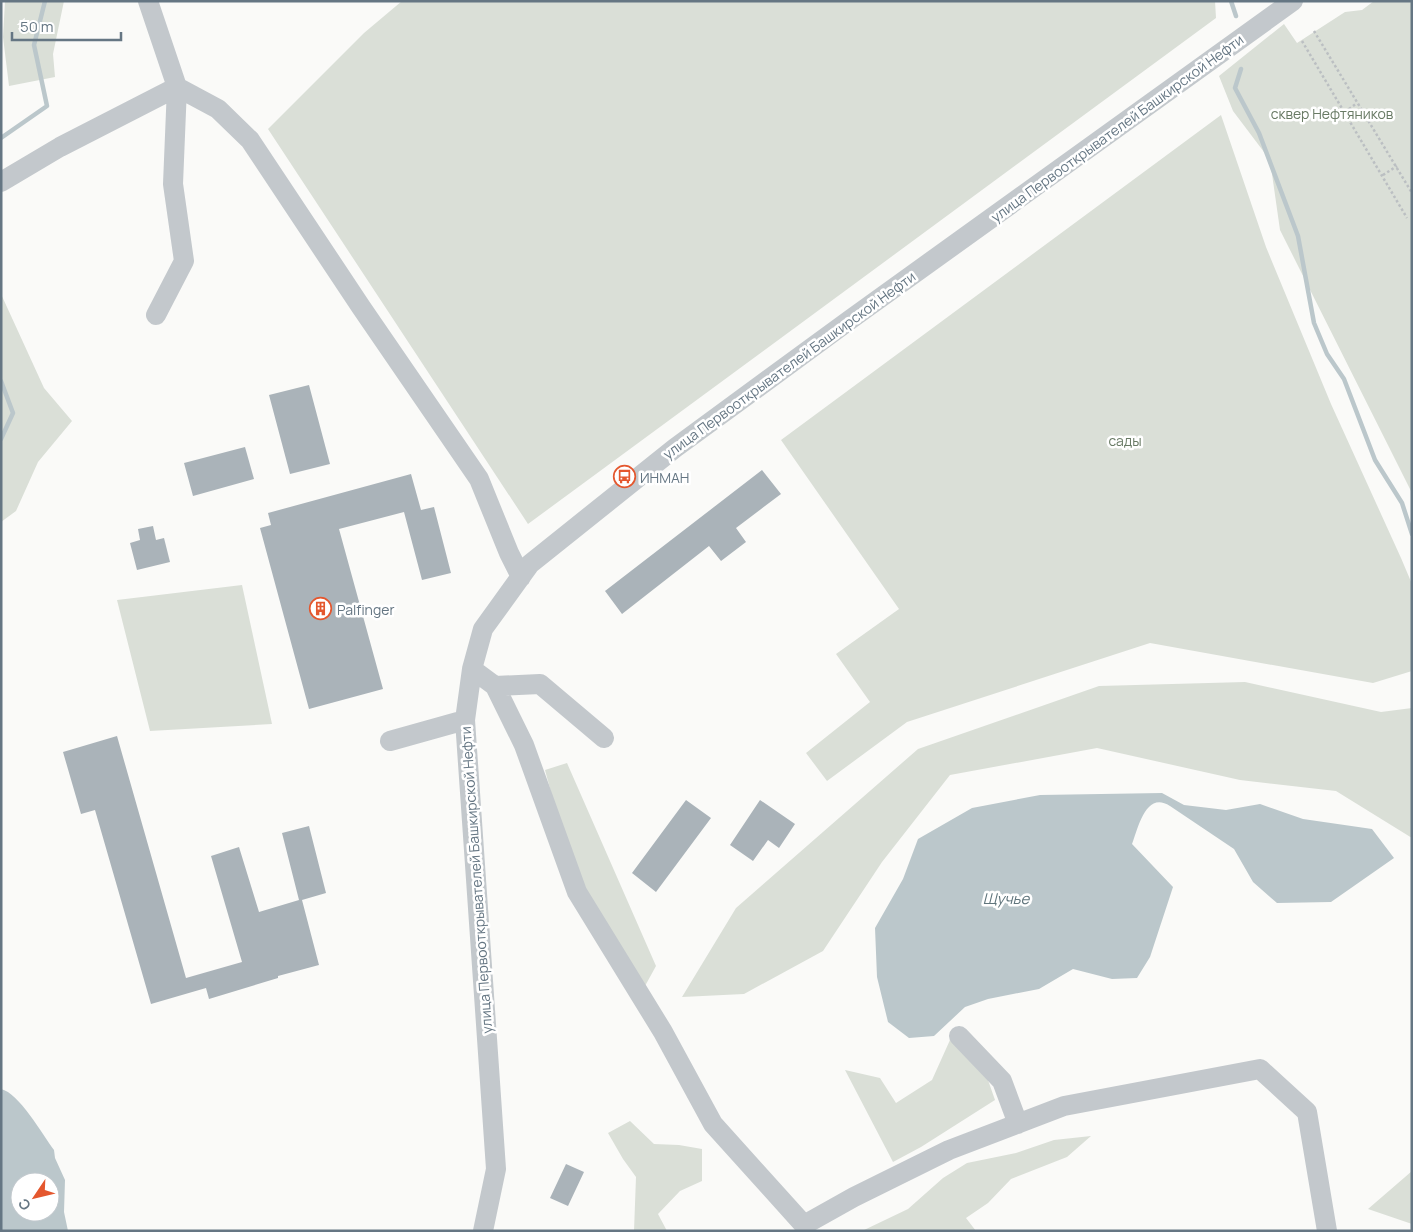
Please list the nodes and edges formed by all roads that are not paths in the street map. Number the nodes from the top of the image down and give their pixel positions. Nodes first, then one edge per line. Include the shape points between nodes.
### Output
1 (148, 1) edge
2 (1293, 1) edge
3 (177, 87) junction
4 (1, 182) edge
5 (156, 315) dead end
6 (521, 576) junction
7 (472, 669) junction
8 (495, 686) junction
9 (465, 720) junction
10 (604, 738) dead end
11 (390, 741) dead end
12 (959, 1036) dead end
13 (1018, 1124) junction
14 (483, 1231) edge
15 (1328, 1231) edge

1 - 3 street
2 - 6 street, улица Первооткрывателей Башкирской Нефти via 675,448 530,564
3 - 4 street via 60,147
3 - 5 street via 173,184 184,261
3 - 6 street via 218,109 250,140 479,480
6 - 7 street, улица Первооткрывателей Башкирской Нефти via 483,629
7 - 8 street
7 - 9 street, улица Первооткрывателей Башкирской Нефти
8 - 10 street via 540,684
8 - 13 street via 524,745 578,892 664,1032 713,1124 804,1224 949,1150
9 - 11 street
9 - 14 street, улица Первооткрывателей Башкирской Нефти via 496,1169
12 - 13 street via 1002,1081
13 - 15 street via 1064,1106 1260,1069 1308,1112

